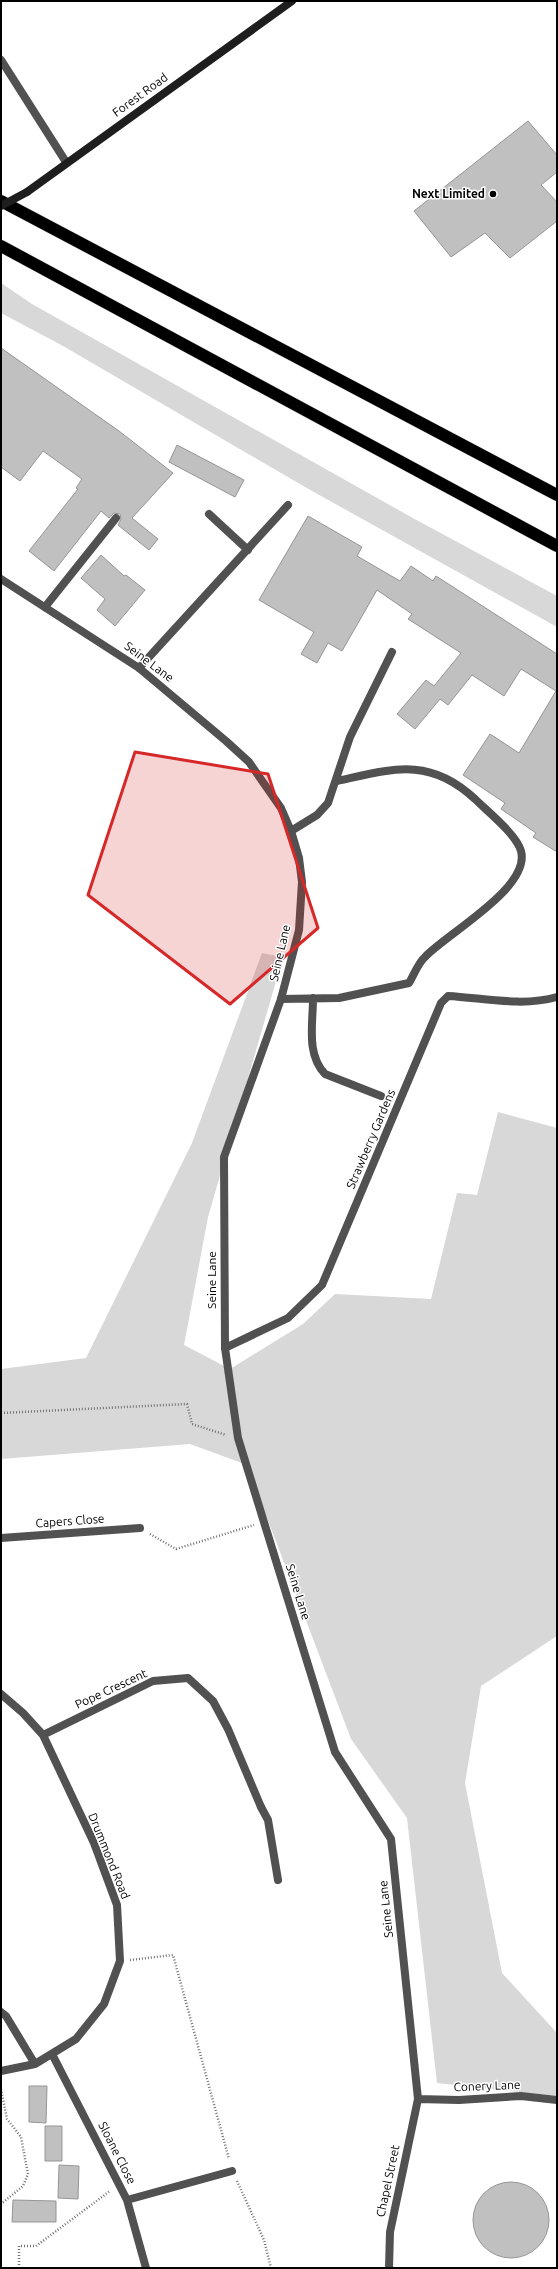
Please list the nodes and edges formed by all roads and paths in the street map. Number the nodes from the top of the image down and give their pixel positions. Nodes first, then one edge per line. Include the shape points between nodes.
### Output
1 (292, 1) edge
2 (1, 60) edge
3 (66, 162) junction
4 (1, 201) edge
5 (1, 206) edge
6 (1, 246) edge
7 (557, 495) edge
8 (288, 505) dead end
9 (209, 514) dead end
10 (116, 518) dead end
11 (557, 546) edge
12 (248, 550) junction
13 (1, 579) edge
14 (45, 607) junction
15 (392, 652) dead end
16 (139, 668) junction
17 (337, 781) junction
18 (291, 830) junction
19 (557, 997) edge
20 (313, 998) junction
21 (281, 999) junction
22 (381, 1096) dead end
23 (225, 1348) junction
24 (1, 1413) edge
25 (238, 1438) junction
26 (264, 1522) junction
27 (140, 1528) joint
28 (1, 1538) edge
29 (1, 1694) edge
30 (43, 1735) junction
31 (278, 1880) dead end
32 (120, 1961) junction
33 (1, 2012) edge
34 (52, 2054) junction
35 (35, 2064) junction
36 (1, 2071) edge
37 (1, 2089) edge
38 (418, 2099) junction
39 (557, 2100) edge
40 (232, 2171) junction
41 (119, 2184) junction
42 (127, 2200) junction
43 (1, 2204) edge
44 (19, 2268) edge
45 (146, 2268) edge
46 (271, 2268) edge
47 (388, 2268) edge

1 - 3 street, Forest Road
2 - 3 street
3 - 5 street, Forest Road, bridge via 27,192
4 - 7 highway
6 - 11 highway
8 - 12 street
9 - 12 street
10 - 14 street
12 - 16 street
13 - 14 street, Seine Lane
14 - 16 street, Seine Lane
15 - 17 street via 350,737
16 - 18 street, Seine Lane via 249,762 281,808
17 - 18 street via 323,810
17 - 20 street via 403,768 436,773 473,797 506,828 521,850 521,863 513,880 491,904 424,957 410,983 339,998
18 - 21 street, Seine Lane via 299,858 301,906 299,930
19 - 23 street, Strawberry Gardens via 524,1002 448,996 441,1003 322,1285 288,1318
20 - 21 street
20 - 22 street via 313,1051 318,1067 325,1074
21 - 23 street, Seine Lane via 224,1157
23 - 25 street, Seine Lane
24 - 25 path via 187,1404 192,1424
25 - 26 street, Seine Lane
26 - 27 path via 176,1549
26 - 38 street, Seine Lane via 335,1752 391,1839
27 - 28 street, Capers Close
29 - 30 street, Drummond Road
30 - 31 street, Pope Crescent via 153,1681 188,1678 213,1701 228,1729 268,1820
30 - 32 street, Drummond Road via 94,1843 117,1905
32 - 34 street, Drummond Road via 104,2004 76,2039
32 - 40 path via 173,1955
33 - 35 street
34 - 35 street, Drummond Road
34 - 41 street, Sloane Close
35 - 36 street, Drummond Road
37 - 43 path via 7,2119 21,2137 28,2174 23,2186
38 - 39 street, Conery Lane via 459,2100 521,2096
38 - 47 street, Chapel Street via 390,2232
40 - 42 street
40 - 46 path via 264,2240
41 - 42 street, Sloane Close
41 - 44 path via 36,2246 19,2246
42 - 45 street, Sloane Close

